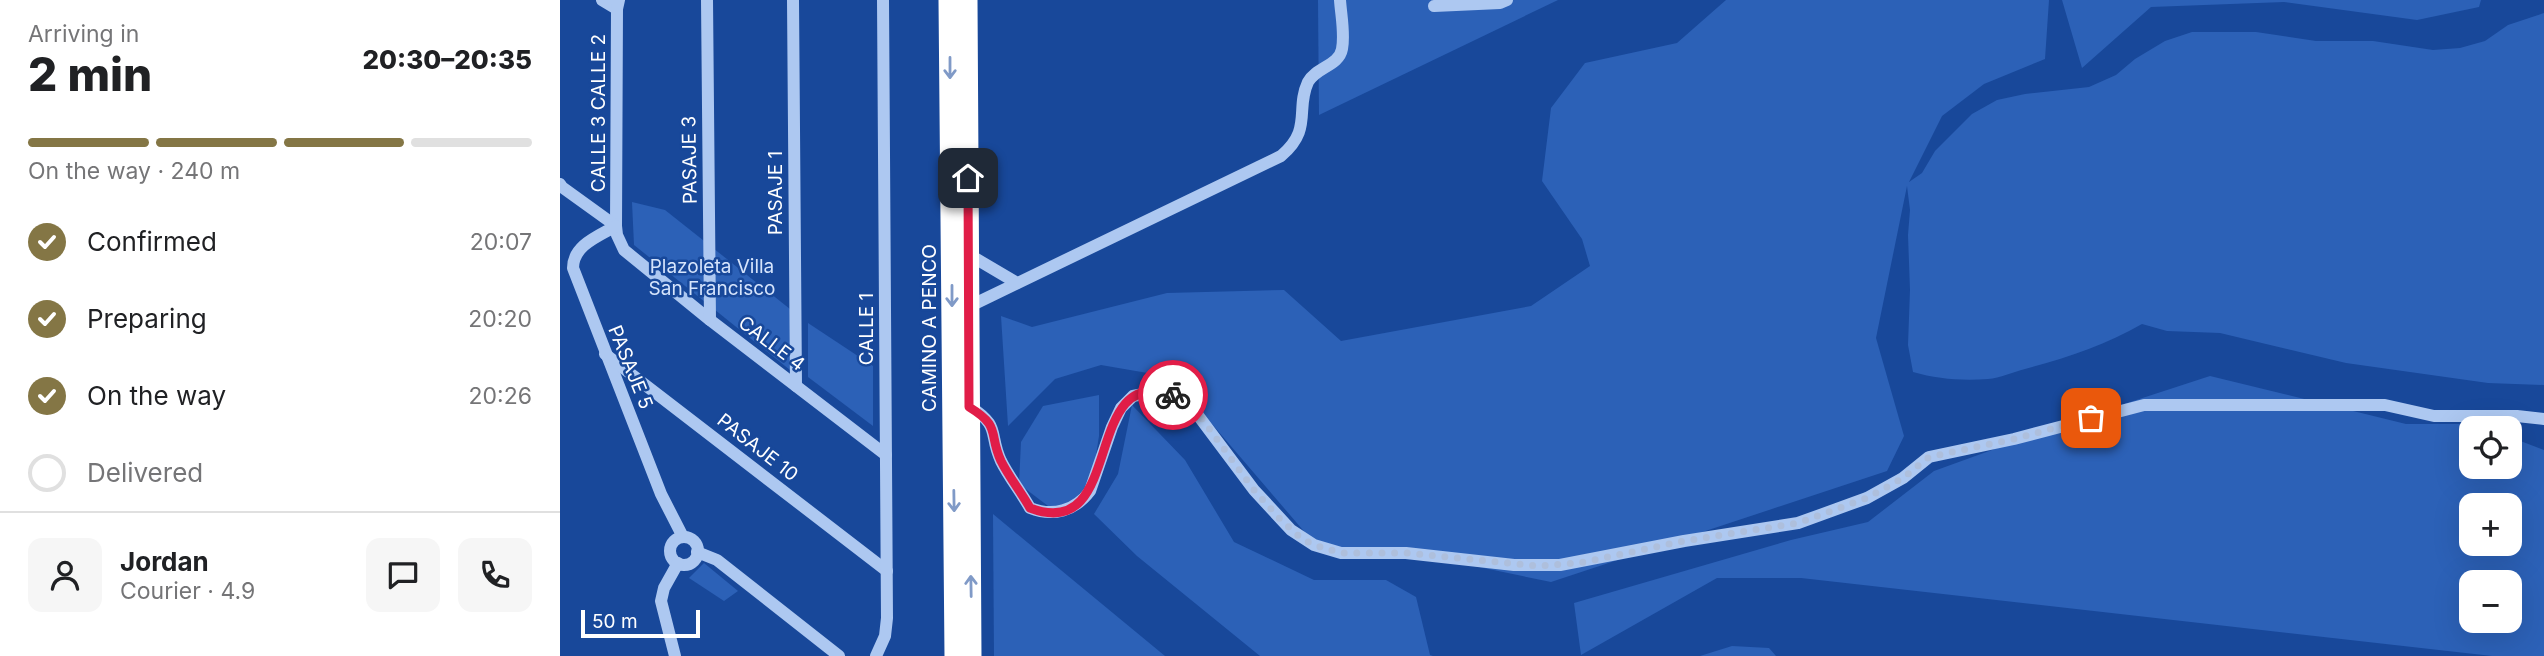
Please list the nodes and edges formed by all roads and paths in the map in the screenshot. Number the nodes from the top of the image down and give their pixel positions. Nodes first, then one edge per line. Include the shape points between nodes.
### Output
1 (601, 0) edge
2 (707, 0) edge
3 (793, 0) edge
4 (883, 0) edge
5 (949, 0) edge
6 (967, 0) edge
7 (1340, 0) edge
8 (1507, 0) edge
9 (618, 5) edge
10 (1434, 6) dead end
11 (560, 184) edge
12 (617, 226) junction
13 (968, 254) junction
14 (1017, 283) junction
15 (968, 307) junction
16 (710, 320) junction
17 (605, 354) junction
18 (796, 386) junction
19 (969, 407) junction
20 (2544, 419) edge
21 (886, 455) junction
22 (683, 537) junction
23 (698, 552) junction
24 (678, 563) junction
25 (887, 571) junction
26 (675, 656) edge
27 (839, 656) edge
28 (876, 656) edge
29 (955, 656) edge
30 (971, 656) edge

1 - 9 street
2 - 16 street, PASAJE 3
3 - 18 street, PASAJE 1
4 - 21 street, CALLE 1
5 -> 29 highway, CAMINO A PENCO
6 - 13 highway, CAMINO A PENCO
7 - 14 street via 1339,59 1310,78 1304,91 1301,128 1292,147
8 - 10 street
9 - 12 street, CALLE 3 CALLE 2
11 - 12 street
12 - 16 street, CALLE 4 via 620,244 628,255
12 - 17 street, PASAJE 5 via 581,248 573,261
13 - 14 street
13 - 15 highway, CAMINO A PENCO
14 - 15 street
15 - 19 highway, CAMINO A PENCO
16 - 18 street, CALLE 4
17 - 22 street, PASAJE 5
17 - 25 street, PASAJE 10
18 - 21 street, CALLE 4
19 - 20 street via 993,429 1001,461 1030,508 1037,510 1066,510 1085,497 1121,408 1133,396 1158,391 1194,410 1254,490 1291,530 1314,545 1341,553 1406,553 1537,566 1579,563 1798,523 1867,498 1929,457 2144,405 2385,405 2434,415
30 -> 19 highway, CAMINO A PENCO
21 - 25 street, CALLE 1
22 - 23 street via 692,540
22 - 24 street via 670,548
23 - 24 street via 691,563
23 - 27 street via 717,559
24 - 26 street via 661,601
25 - 28 street, CALLE 1 via 887,627

